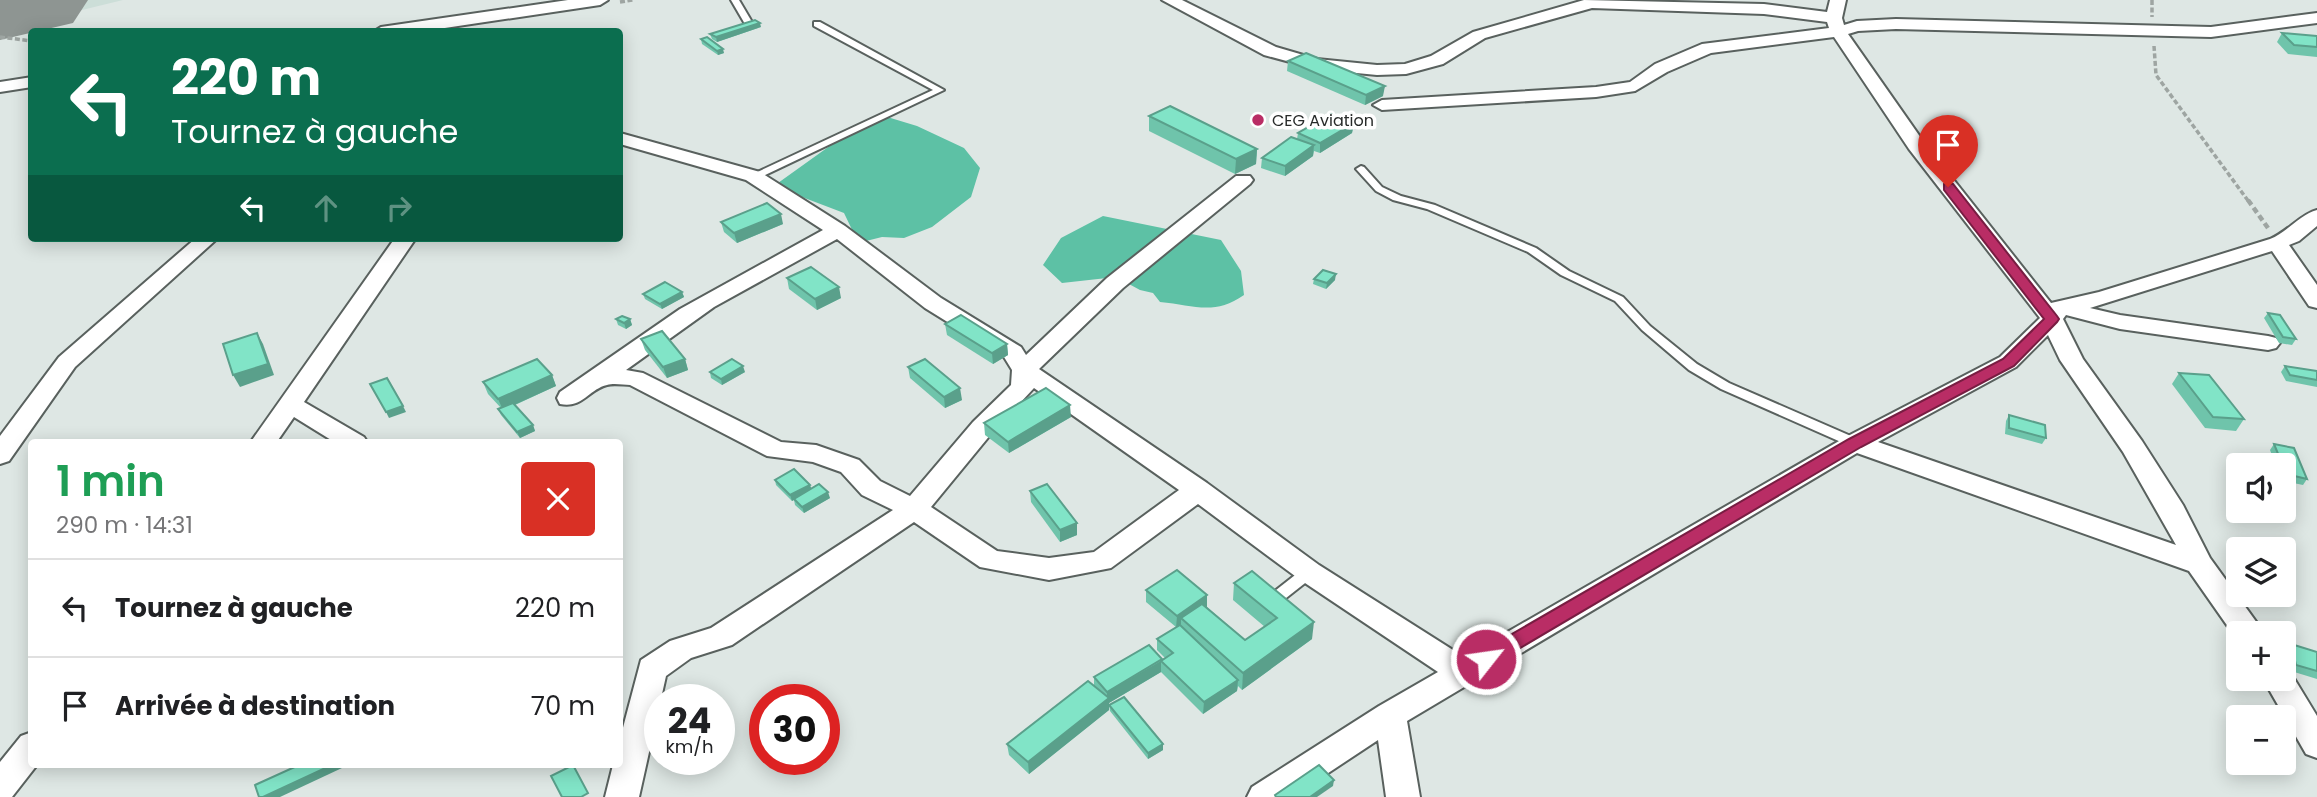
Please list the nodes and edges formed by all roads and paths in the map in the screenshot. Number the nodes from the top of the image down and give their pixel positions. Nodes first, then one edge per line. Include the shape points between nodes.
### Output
1 (600, 0) edge
2 (735, 0) edge
3 (1170, 0) edge
4 (2152, 0) edge
5 (550, 9) junction
6 (1837, 17) edge
7 (2317, 18) edge
8 (748, 22) edge
9 (817, 24) dead end
10 (410, 28) edge
11 (519, 28) edge
12 (2153, 30) junction
13 (0, 37) edge
14 (28, 40) edge
15 (28, 82) edge
16 (0, 86) edge
17 (1382, 105) dead end
18 (623, 139) edge
19 (1360, 169) dead end
20 (754, 177) junction
21 (1243, 180) dead end
22 (2317, 216) edge
23 (838, 230) junction
24 (203, 242) edge
25 (403, 242) edge
26 (2277, 243) junction
27 (2317, 301) edge
28 (2056, 313) junction
29 (2269, 343) dead end
30 (1024, 370) junction
31 (604, 377) junction
32 (569, 398) dead end
33 (291, 405) junction
34 (266, 439) edge
35 (348, 439) edge
36 (1855, 443) junction
37 (0, 455) edge
38 (1198, 490) junction
39 (914, 509) junction
40 (2199, 564) junction
41 (1309, 572) junction
42 (1276, 598) edge
43 (2241, 621) edge
44 (1464, 672) junction
45 (2285, 691) edge
46 (1390, 715) junction
47 (2317, 744) edge
48 (28, 751) edge
49 (0, 787) edge
50 (622, 797) edge
51 (1264, 797) edge
52 (1403, 797) edge

1 - 5 street
2 - 8 lane
3 - 6 street via 1270,51 1316,64 1377,70 1406,69 1437,60 1479,36 1591,3 1764,9
4 - 12 path
5 - 10 street
5 - 11 street
6 - 12 street via 1857,26
6 - 17 street via 1708,48 1661,68 1635,86
6 - 28 street via 1916,145
7 - 12 street via 2211,32
9 - 20 lane via 940,90
12 - 26 path via 2156,75 2206,147 2258,210
13 - 14 path
15 - 16 street
18 - 20 street
19 - 36 lane via 1388,194 1532,250 1565,273 1619,299 1693,368 1725,386
20 - 23 street
21 - 30 street via 1115,283
22 - 26 street
23 - 30 street via 933,303 1013,352
23 - 31 street via 689,313 635,349
24 - 37 street via 67,362
25 - 33 street
26 - 27 street
26 - 28 street
28 - 29 street
28 - 36 street via 2008,362
28 - 40 street via 2073,360 2133,447
30 - 38 street
30 - 39 street via 1023,387
31 - 32 street
31 - 39 street via 635,378 776,450 816,454 850,466 871,488
33 - 34 street
33 - 35 street
36 - 40 street
36 - 44 street
38 - 39 street via 1101,561 1049,569 990,560
38 - 41 street
39 - 50 street via 721,637 681,649 652,669
40 - 43 street
41 - 42 lane
41 - 44 street
44 - 46 street
45 - 47 street
46 - 51 street
46 - 52 street
48 - 49 street

